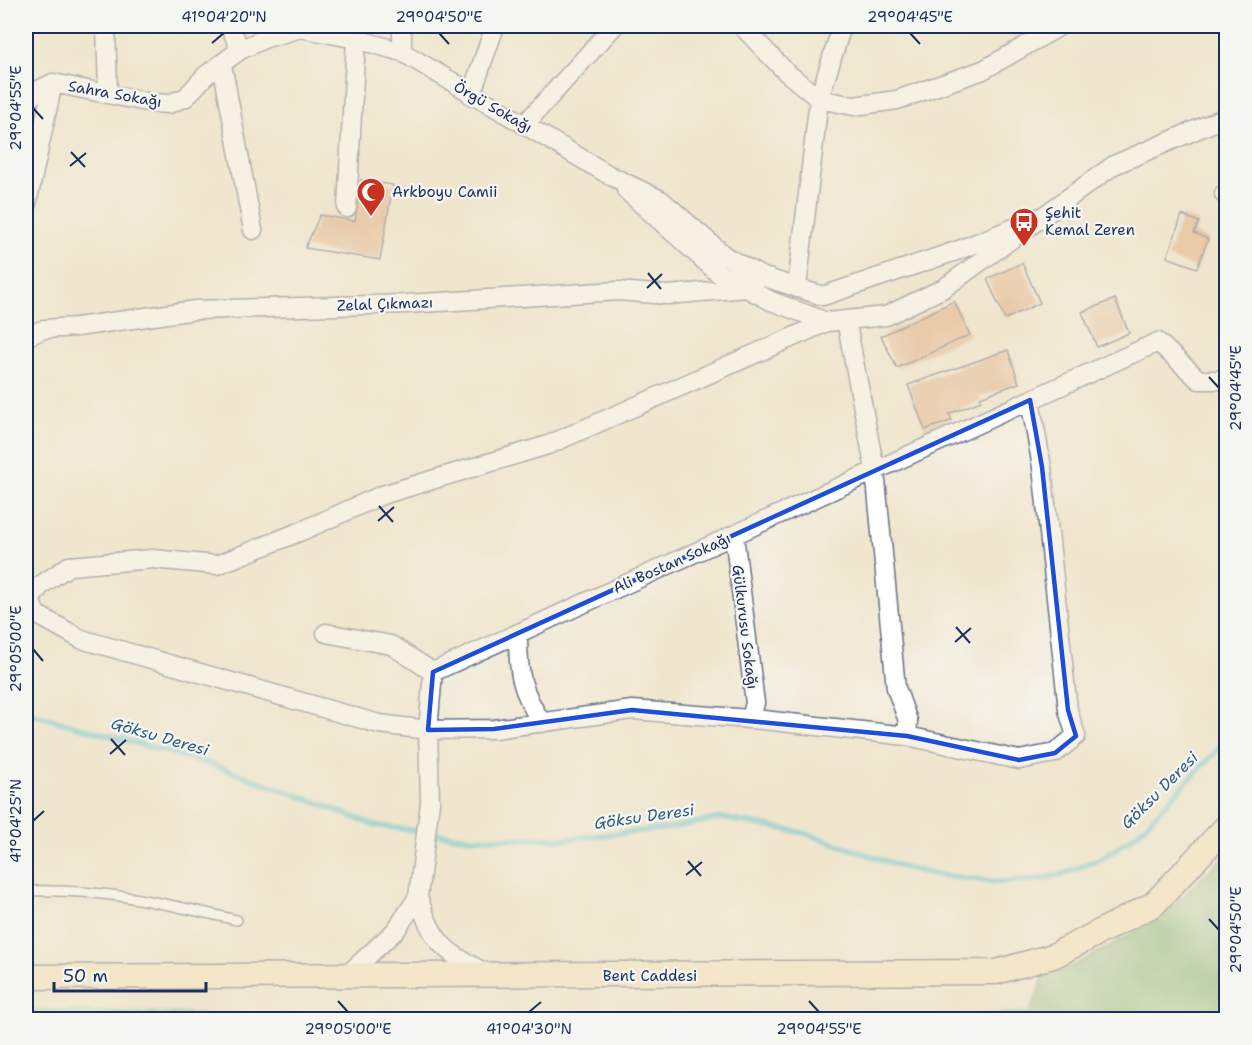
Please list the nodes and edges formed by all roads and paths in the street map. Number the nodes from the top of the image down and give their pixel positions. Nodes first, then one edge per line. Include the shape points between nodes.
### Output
1 (105, 26) edge
2 (230, 26) edge
3 (402, 26) edge
4 (495, 26) edge
5 (614, 26) edge
6 (742, 26) edge
7 (842, 26) edge
8 (1060, 26) edge
9 (356, 39) junction
10 (240, 50) junction
11 (402, 52) junction
12 (222, 64) junction
13 (53, 83) junction
14 (108, 94) junction
15 (471, 95) junction
16 (819, 99) junction
17 (26, 103) edge
18 (1227, 117) edge
19 (524, 125) junction
20 (609, 175) junction
21 (346, 207) dead end
22 (26, 208) edge
23 (1046, 215) junction
24 (253, 230) dead end
25 (746, 288) junction
26 (797, 288) junction
27 (846, 320) junction
28 (826, 322) junction
29 (26, 336) edge
30 (1227, 380) edge
31 (1030, 400) junction
32 (875, 470) junction
33 (734, 535) junction
34 (326, 633) dead end
35 (518, 633) junction
36 (433, 672) junction
37 (752, 719) junction
38 (542, 723) junction
39 (428, 730) junction
40 (907, 736) junction
41 (1227, 827) edge
42 (26, 891) edge
43 (418, 897) junction
44 (237, 920) dead end
45 (345, 976) junction
46 (493, 976) junction
47 (26, 977) edge

1 - 14 street
2 - 10 street
3 - 11 street
4 - 15 street
5 - 19 street
6 - 16 street via 785,71
7 - 16 street
8 - 16 street via 983,70 897,100 854,106
9 - 10 street, Sahra Sokağı via 302,28
9 - 11 street, Sahra Sokağı
9 - 21 street
10 - 12 street, Sahra Sokağı
11 - 15 street, Örgü Sokağı
12 - 14 street, Sahra Sokağı via 186,97 169,104
12 - 24 street
13 - 14 street, Sahra Sokağı
13 - 17 street, Sahra Sokağı via 35,92
13 - 22 street
15 - 19 street, Örgü Sokağı
16 - 26 street
18 - 23 street via 1114,165
19 - 20 street, Örgü Sokağı
20 - 25 street via 718,273
20 - 26 street via 661,200 725,256 761,276
23 - 26 street via 854,288 823,296
23 - 27 street via 944,288 886,316
25 - 28 street
25 - 29 street, Zelal Çıkmazı via 668,295 618,291 406,304 195,310 44,329
27 - 28 street
27 - 32 street
28 - 39 street via 548,445 382,495 217,565 152,559 69,566 41,585 30,600 36,615 81,639 379,724
30 - 31 street, Ali Bostan Sokağı via 1199,380 1158,342
31 - 32 street, Ali Bostan Sokağı
31 - 40 street via 1042,466 1068,710 1076,736 1055,753 1019,760
32 - 33 street, Ali Bostan Sokağı
32 - 40 street via 896,688 908,721
33 - 35 street, Ali Bostan Sokağı
33 - 37 street, Gülkurusu Sokağı via 755,703
34 - 36 street via 391,645
35 - 36 street, Ali Bostan Sokağı
35 - 38 street via 518,673 530,705
36 - 39 street
37 - 38 street via 632,710
37 - 40 street
38 - 39 street via 494,729
39 - 43 street via 430,802
41 - 46 street, Bent Caddesi via 1154,904 1053,956 996,972
42 - 44 lane via 131,896
43 - 45 street via 396,930
43 - 46 street via 429,929 442,947 457,959
45 - 46 street, Bent Caddesi
45 - 47 street, Bent Caddesi

